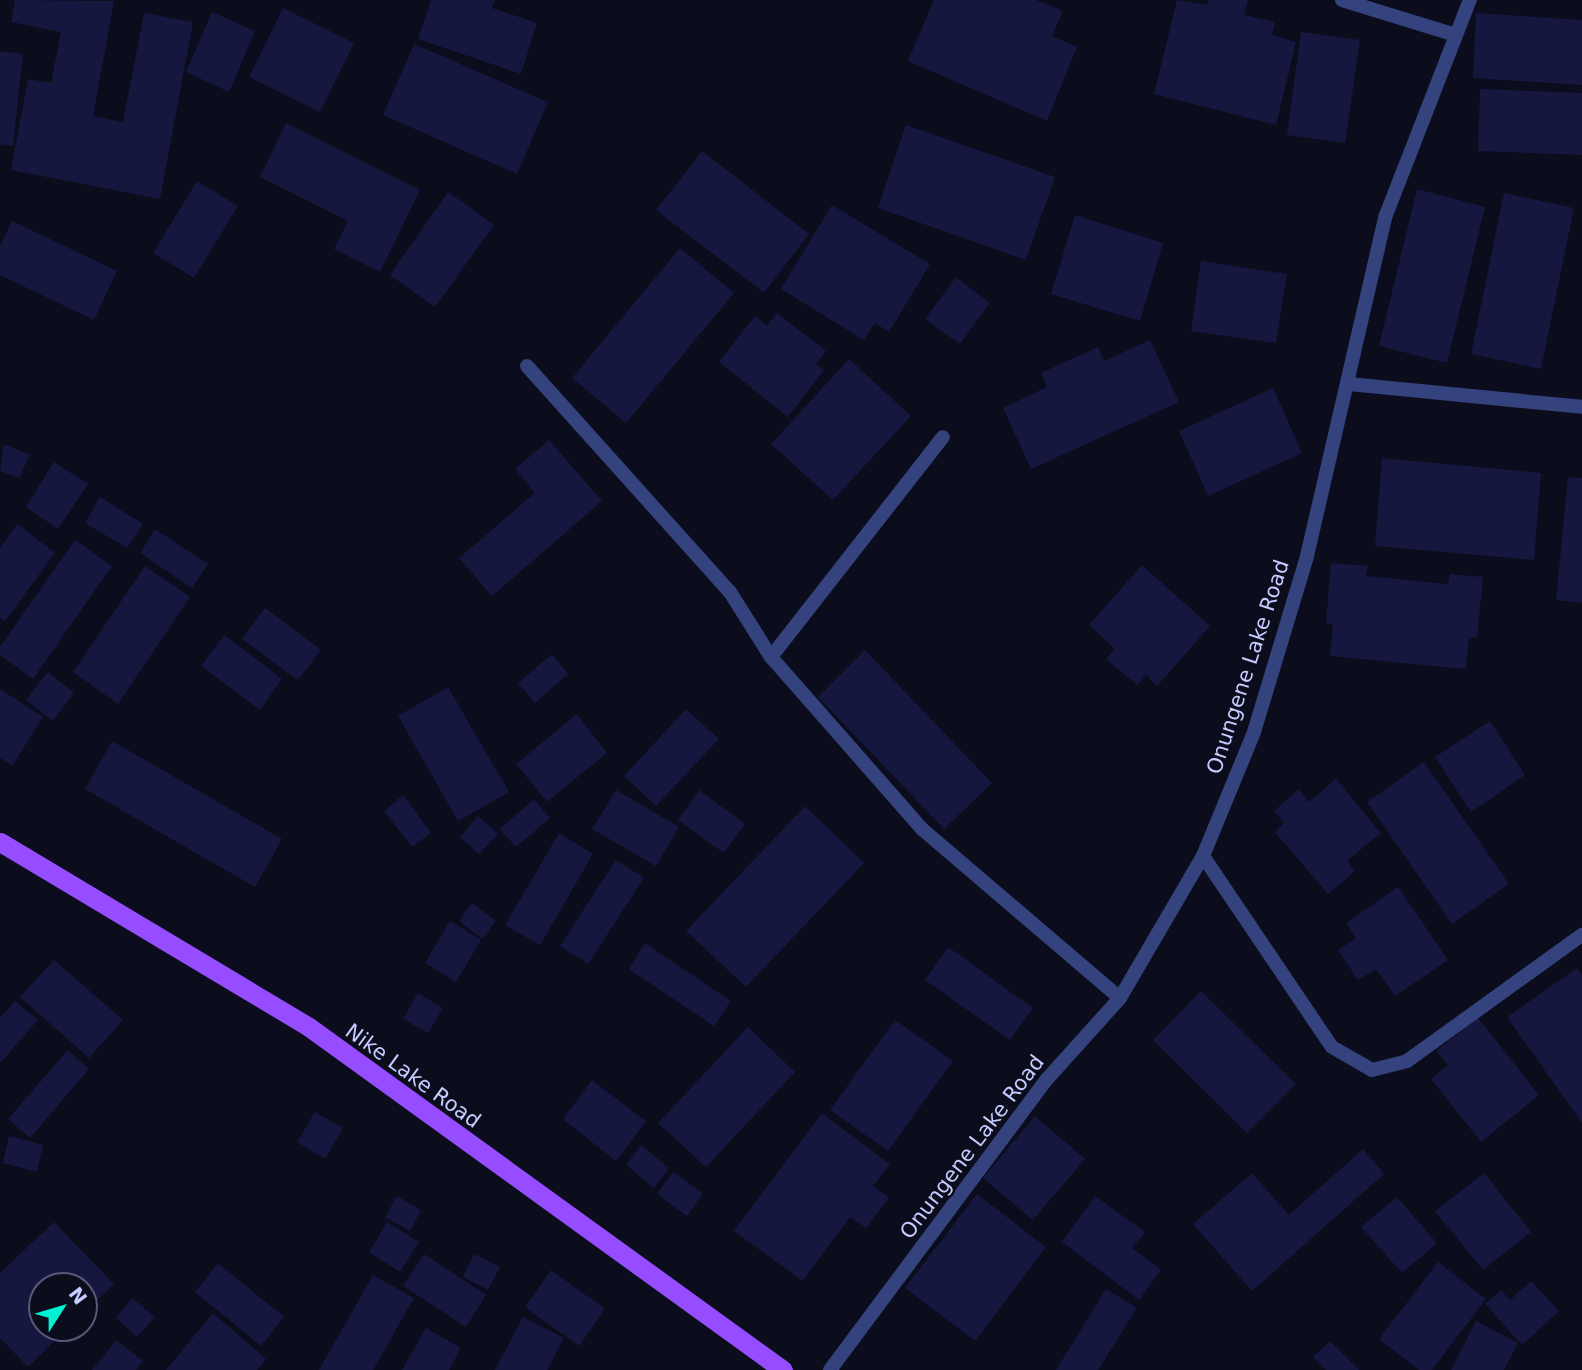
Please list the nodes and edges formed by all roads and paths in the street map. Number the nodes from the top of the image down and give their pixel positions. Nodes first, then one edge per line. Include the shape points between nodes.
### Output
1 (1342, 0) edge
2 (1470, 0) edge
3 (1456, 35) junction
4 (527, 366) dead end
5 (1349, 384) junction
6 (1582, 407) edge
7 (943, 437) dead end
8 (771, 657) junction
9 (0, 842) edge
10 (1203, 856) junction
11 (1582, 935) edge
12 (1120, 998) junction
13 (783, 1370) edge
14 (830, 1370) edge

1 - 3 street
2 - 3 street, Onungene Lake Road
3 - 5 street, Onungene Lake Road via 1386,215
4 - 8 street via 730,592
5 - 6 street
5 - 10 street, Onungene Lake Road via 1307,556 1254,732
7 - 8 street
8 - 12 street via 922,829
9 - 13 main road, Nike Lake Road via 309,1027
10 - 11 street via 1332,1047 1372,1070 1407,1061
10 - 12 street, Onungene Lake Road
12 - 14 street, Onungene Lake Road via 1048,1079

